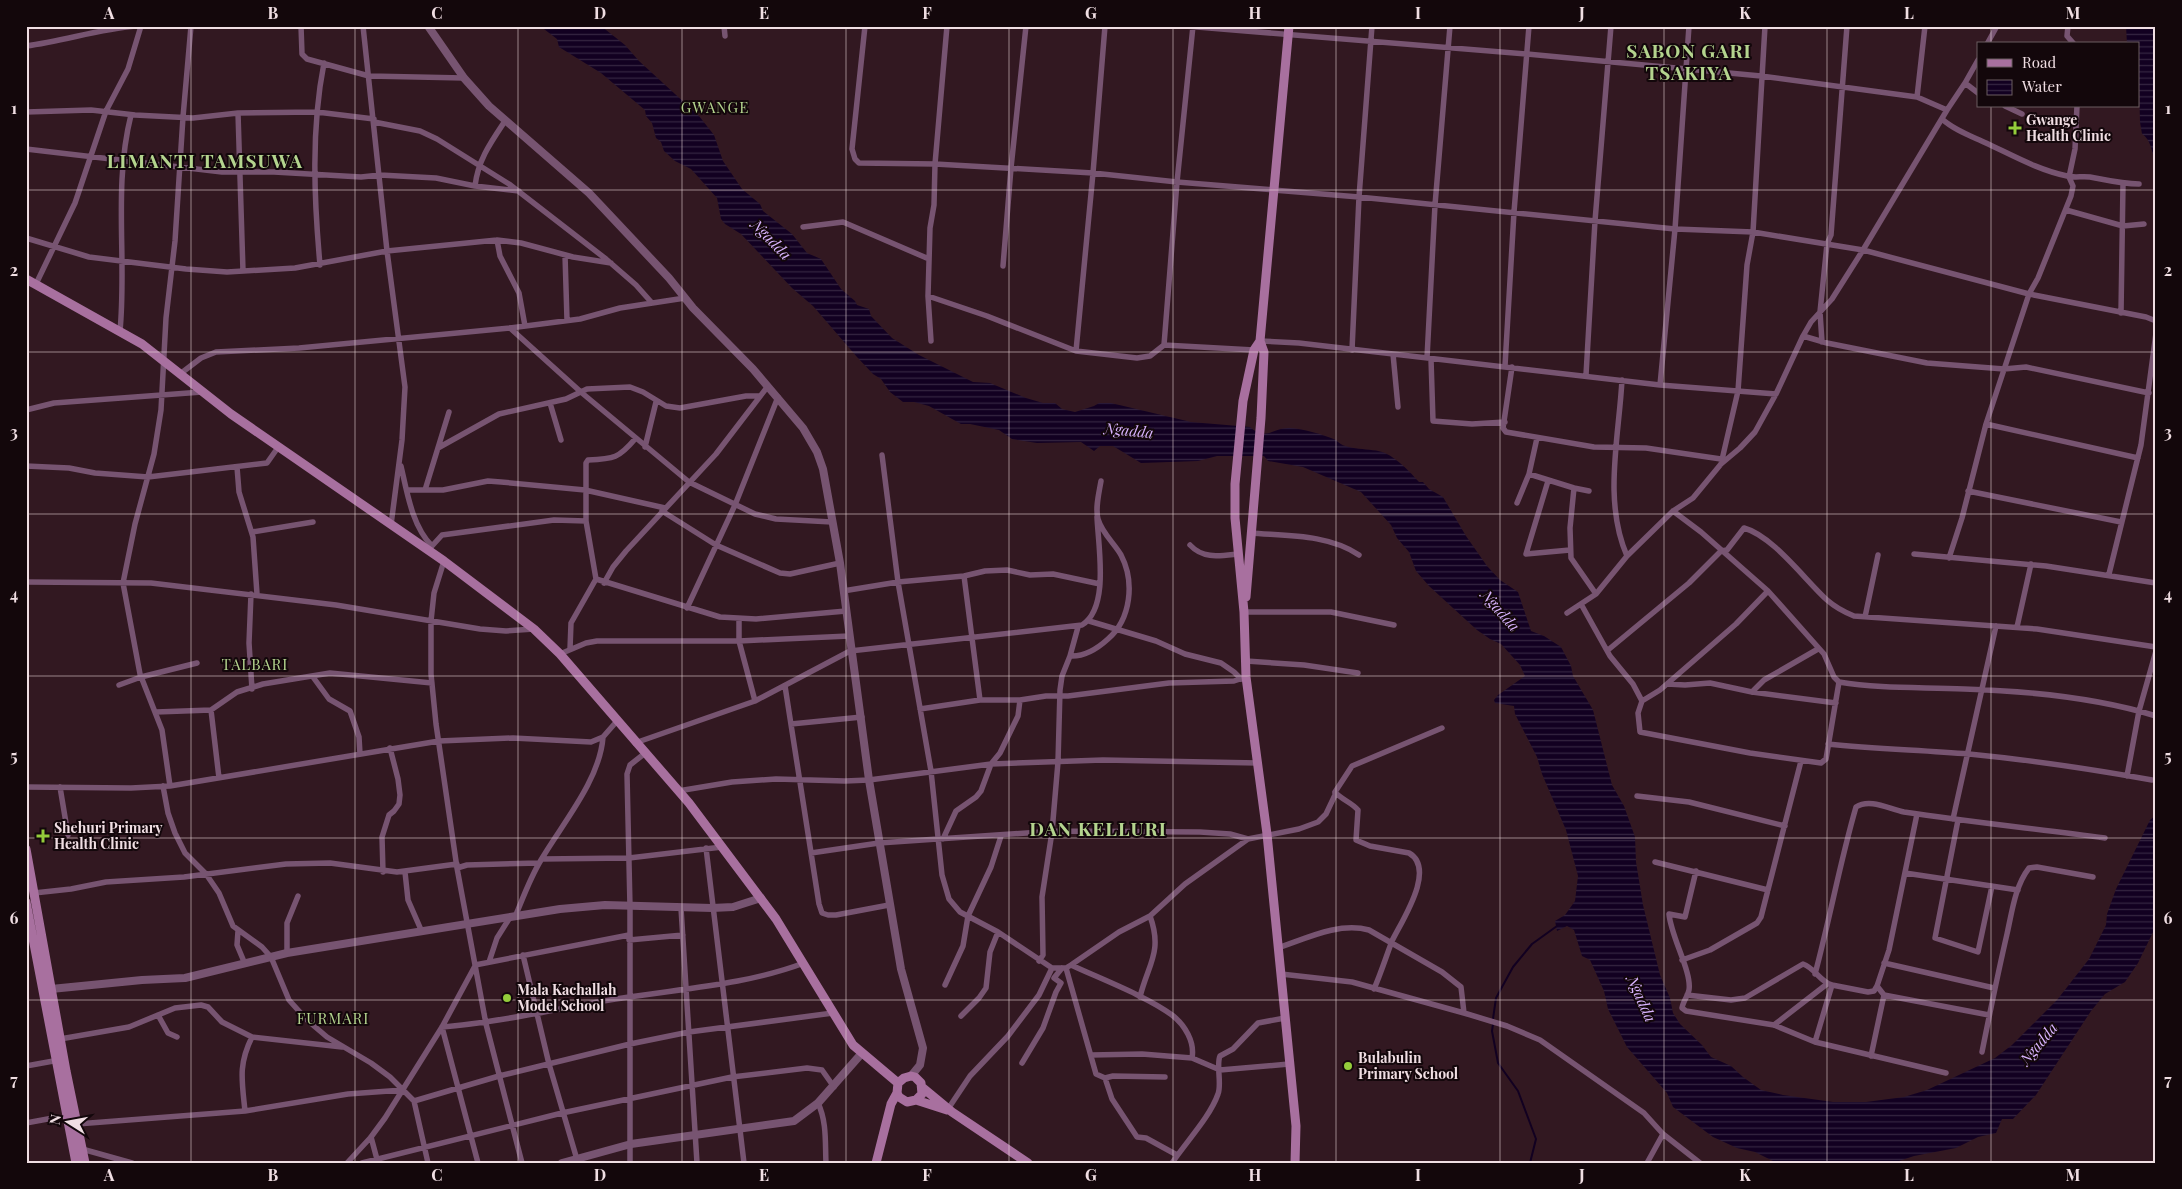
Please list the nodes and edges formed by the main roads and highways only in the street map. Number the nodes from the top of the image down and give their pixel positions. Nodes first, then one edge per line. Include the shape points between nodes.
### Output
1 (1288, 30) edge
2 (26, 279) edge
3 (1260, 341) junction
4 (1244, 612) junction
5 (26, 849) edge
6 (26, 902) edge
7 (60, 1060) junction
8 (898, 1083) junction
9 (922, 1088) junction
10 (897, 1093) junction
11 (916, 1100) junction
12 (950, 1111) junction
13 (76, 1163) edge
14 (85, 1163) edge
15 (876, 1163) edge
16 (1028, 1163) edge
17 (1295, 1163) edge

1 - 3 main road
2 - 8 main road via 142,344 278,446 391,525 430,548 534,629 560,654 678,791 761,898 854,1045
3 - 4 main road via 1264,352 1261,418
3 - 4 main road via 1254,350 1241,418 1235,484 1237,554
4 - 17 main road via 1244,678 1267,834 1296,1126
5 - 7 main road via 60,1039
6 - 7 main road
7 - 13 main road
7 - 14 main road
8 - 9 main road via 911,1076 919,1080
8 - 10 main road
9 - 11 main road via 922,1094
9 - 12 main road
10 - 11 main road via 907,1102
10 - 15 main road
11 - 12 main road
12 - 16 main road

